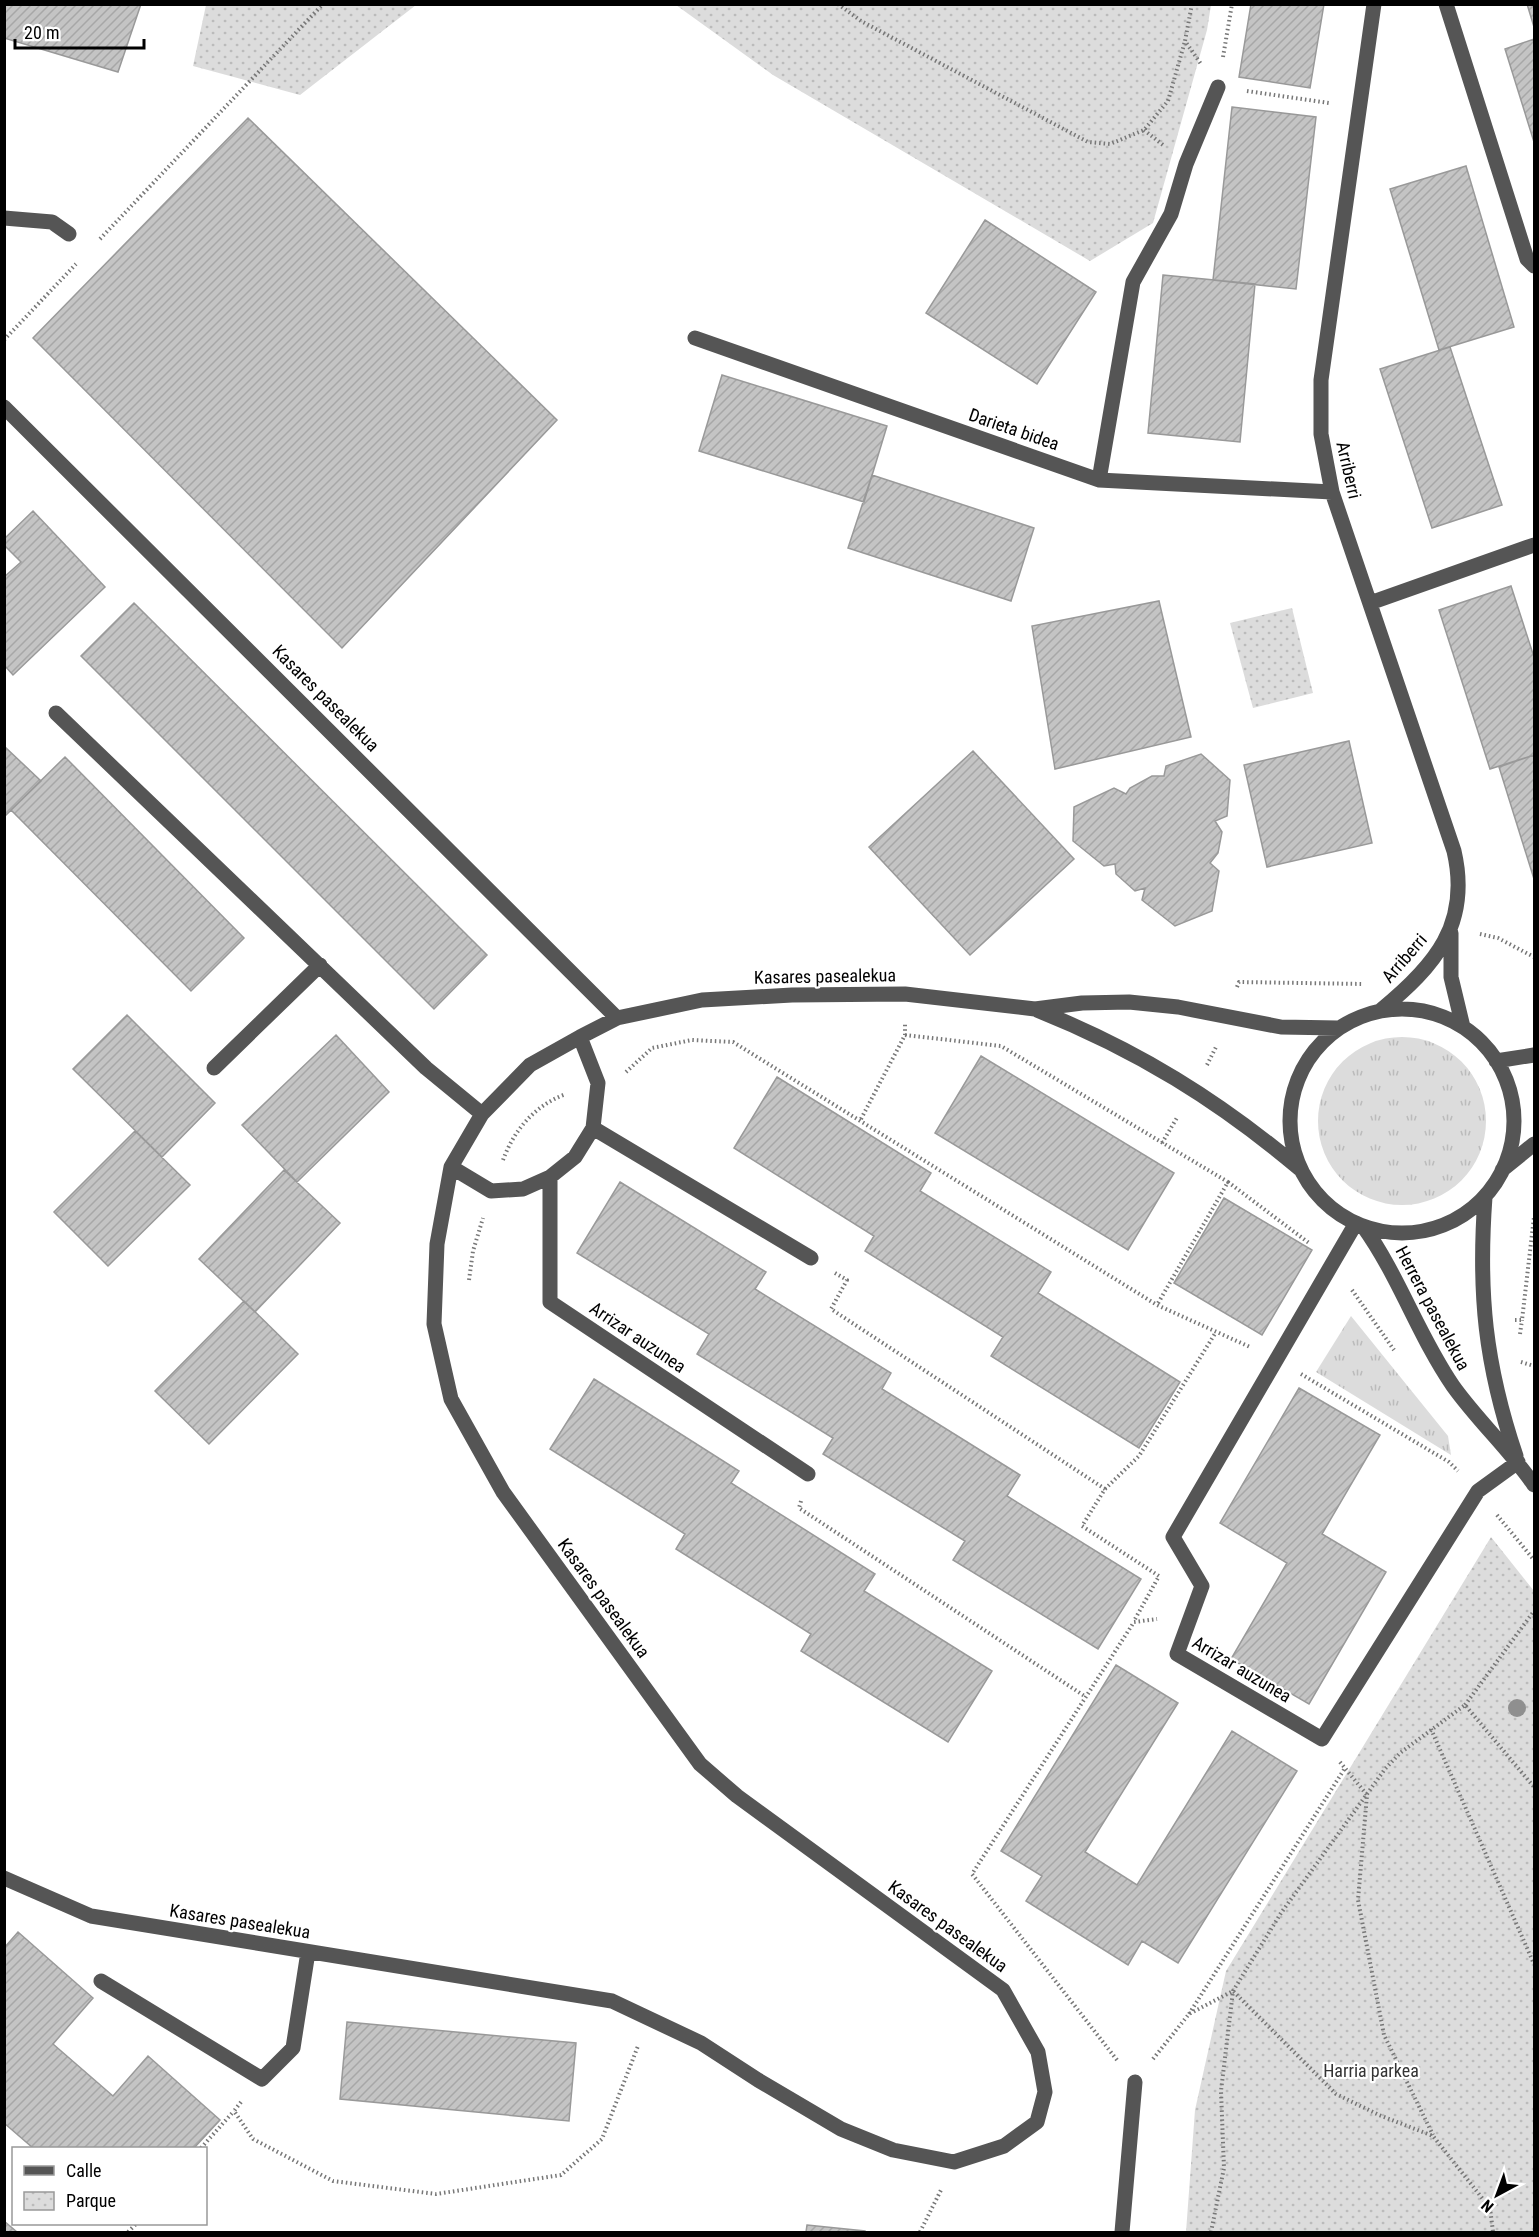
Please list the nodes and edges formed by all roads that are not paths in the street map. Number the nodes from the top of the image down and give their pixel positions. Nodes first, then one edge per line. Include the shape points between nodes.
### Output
1 (1374, 4) edge
2 (1446, 4) edge
3 (1218, 87) road end
4 (4, 218) edge
5 (69, 234) dead end
6 (1534, 266) edge
7 (695, 338) dead end
8 (4, 407) edge
9 (1099, 480) junction
10 (1332, 492) junction
11 (1534, 545) edge
12 (1370, 603) junction
13 (56, 712) dead end
14 (1451, 928) junction
15 (320, 965) junction
16 (1035, 1009) junction
17 (1381, 1010) junction
18 (618, 1018) junction
19 (1463, 1027) junction
20 (1338, 1028) junction
21 (580, 1037) junction
22 (1534, 1055) edge
23 (1497, 1061) junction
24 (214, 1068) dead end
25 (482, 1114) junction
26 (593, 1128) junction
27 (1534, 1144) edge
28 (451, 1167) junction
29 (1300, 1169) junction
30 (1502, 1170) junction
31 (550, 1178) junction
32 (1485, 1197) junction
33 (1360, 1225) junction
34 (811, 1258) road end
35 (1518, 1462) junction
36 (808, 1474) road end
37 (1534, 1485) edge
38 (4, 1878) edge
39 (308, 1952) junction
40 (101, 1981) dead end
41 (1135, 2082) road end
42 (1122, 2232) edge

1 - 10 street, Arriberri via 1321,380 1321,434
2 - 6 street via 1527,260
3 - 9 street via 1186,164 1171,214 1133,282
4 - 5 street via 52,222
7 - 9 street, Darieta bidea
8 - 18 street, Kasares pasealekua
9 - 10 street, Darieta bidea
10 - 12 street, Arriberri
11 - 12 street
12 - 14 street, Arriberri via 1454,851 1459,892
13 - 15 street
14 - 17 street, Arriberri via 1421,972
14 - 19 street, Arriberri via 1451,977
15 - 24 street
15 - 25 street via 426,1068
16 - 18 street, Kasares pasealekua via 904,994 792,995 702,1000
16 - 20 street, Kasares pasealekua via 1129,1002 1178,1007 1281,1028
16 - 29 street, Kasares pasealekua via 1084,1029 1177,1078 1220,1106
17 - 19 street, Arriberri via 1406,1007 1436,1013
17 - 20 street, Arriberri
18 - 21 street, Kasares pasealekua
19 - 23 street, Arriberri
20 - 29 street, Arriberri via 1306,1060 1291,1100 1291,1143
21 - 25 street, Kasares pasealekua via 530,1065
21 - 26 street via 598,1083
22 - 23 street
23 - 30 street, Arriberri via 1509,1086 1514,1115 1512,1143
25 - 28 street, Kasares pasealekua
26 - 31 street via 575,1157
26 - 34 street
27 - 30 street
28 - 31 street via 491,1191 523,1190
28 - 39 street, Kasares pasealekua via 438,1244 434,1324 452,1399 503,1492 700,1764 1003,1990 1038,2052 1045,2092 1037,2122 1004,2146 954,2162 893,2150 841,2129 701,2043 612,2001
29 - 33 street, Arriberri via 1314,1191 1333,1209
30 - 32 street, Arriberri
31 - 36 street, Arrizar auzunea via 550,1302
32 - 33 street, Arriberri via 1455,1220 1419,1232 1382,1231
32 - 35 street, Herrera pasealekua via 1481,1241 1485,1330 1492,1375
33 - 35 street, Herrera pasealekua via 1387,1262 1427,1344 1454,1386
33 - 35 street, Arrizar auzunea via 1276,1359 1173,1537 1202,1586 1177,1654 1322,1739 1478,1491
35 - 37 street, Herrera pasealekua
38 - 39 street, Kasares pasealekua via 92,1916
39 - 40 street via 293,2048 262,2079
41 - 42 street

